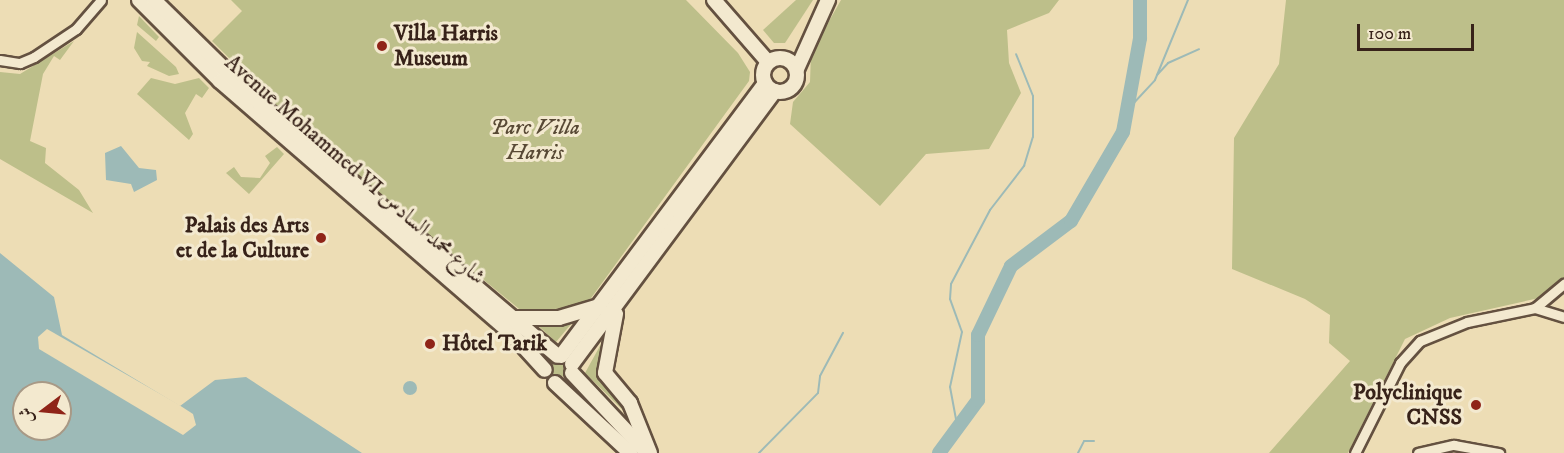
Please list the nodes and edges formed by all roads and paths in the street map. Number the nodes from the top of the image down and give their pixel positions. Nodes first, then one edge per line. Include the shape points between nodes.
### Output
1 (101, 0) edge
2 (139, 0) edge
3 (154, 0) edge
4 (714, 0) edge
5 (828, 0) edge
6 (812, 27) junction
7 (782, 57) junction
8 (0, 60) edge
9 (768, 62) junction
10 (797, 69) junction
11 (770, 87) junction
12 (1564, 284) edge
13 (599, 306) junction
14 (618, 306) junction
15 (1535, 308) junction
16 (1564, 317) edge
17 (510, 318) junction
18 (566, 362) junction
19 (545, 370) junction
20 (555, 383) junction
21 (630, 453) edge
22 (648, 453) edge
23 (1355, 453) edge
24 (1418, 453) edge
25 (1499, 453) edge

1 - 8 street via 76,29 34,57 20,63
2 - 19 main road, Avenue Mohammed VI شارع محمد السادس via 220,81 513,334
3 - 17 main road, Avenue Mohammed VI شارع محمد السادس via 257,101
4 - 9 main road
5 - 6 main road
6 - 7 main road
6 - 10 main road
7 - 9 main road
7 - 10 main road
9 - 11 main road
10 - 11 main road via 794,85
11 - 13 main road
11 - 14 main road
12 - 15 street
13 - 17 main road via 559,318
13 - 18 main road
14 - 18 main road
14 - 22 main road via 604,369 630,403
15 - 16 street
15 - 23 street via 1467,322 1420,341 1400,363
17 - 18 main road, Avenue Mohammed VI شارع محمد السادس
18 - 19 main road
18 - 20 main road
18 - 22 main road, Avenue Mohammed VI شارع محمد السادس
19 - 20 main road, Avenue Mohammed VI شارع محمد السادس
20 - 21 main road
24 - 25 street via 1454,445

